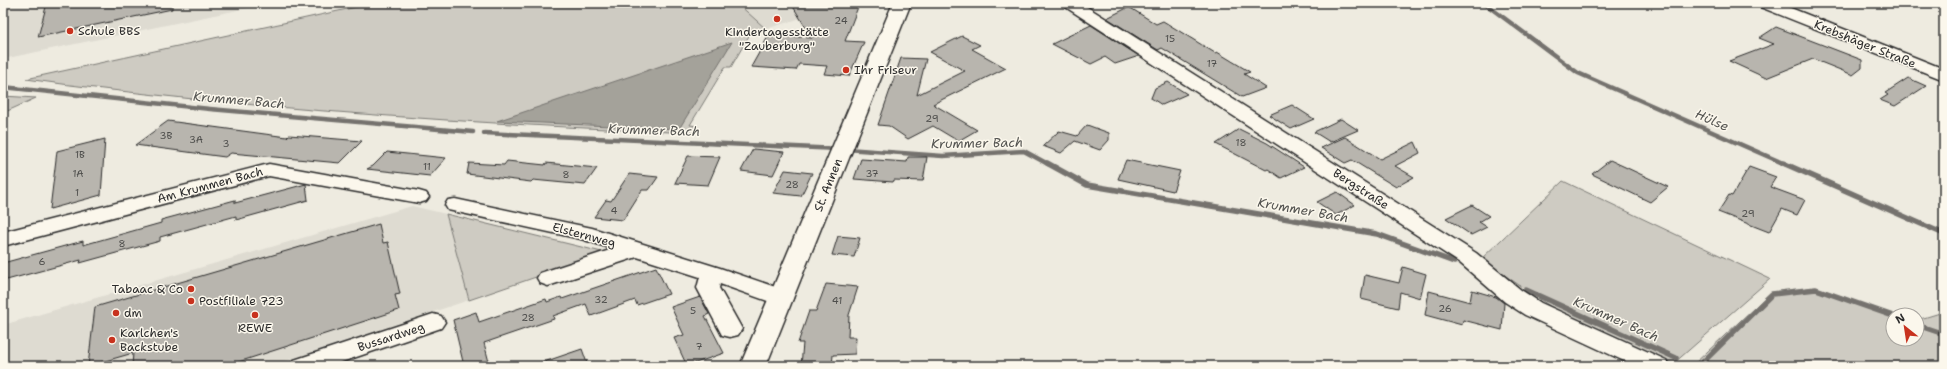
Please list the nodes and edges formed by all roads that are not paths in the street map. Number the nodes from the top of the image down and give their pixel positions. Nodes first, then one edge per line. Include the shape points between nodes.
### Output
1 (902, 3) edge
2 (1070, 3) edge
3 (1764, 3) edge
4 (1944, 75) edge
5 (418, 197) dead end
6 (455, 205) dead end
7 (3, 239) edge
8 (635, 250) junction
9 (712, 273) junction
10 (548, 278) dead end
11 (782, 298) junction
12 (433, 322) dead end
13 (730, 329) dead end
14 (303, 366) edge
15 (754, 366) edge
16 (1657, 366) edge

1 - 11 main road, St. Annen
2 - 16 street, Bergstraße via 1468,258 1513,296 1533,309
3 - 4 street, Krebshäger Straße
5 - 7 street, Am Krummen Bach via 269,170
6 - 8 street, Elsternweg via 585,233
8 - 9 street, Elsternweg
8 - 10 street
9 - 11 street, Elsternweg
9 - 13 street via 708,288
11 - 15 main road, St. Annen
12 - 14 street, Bussardweg

